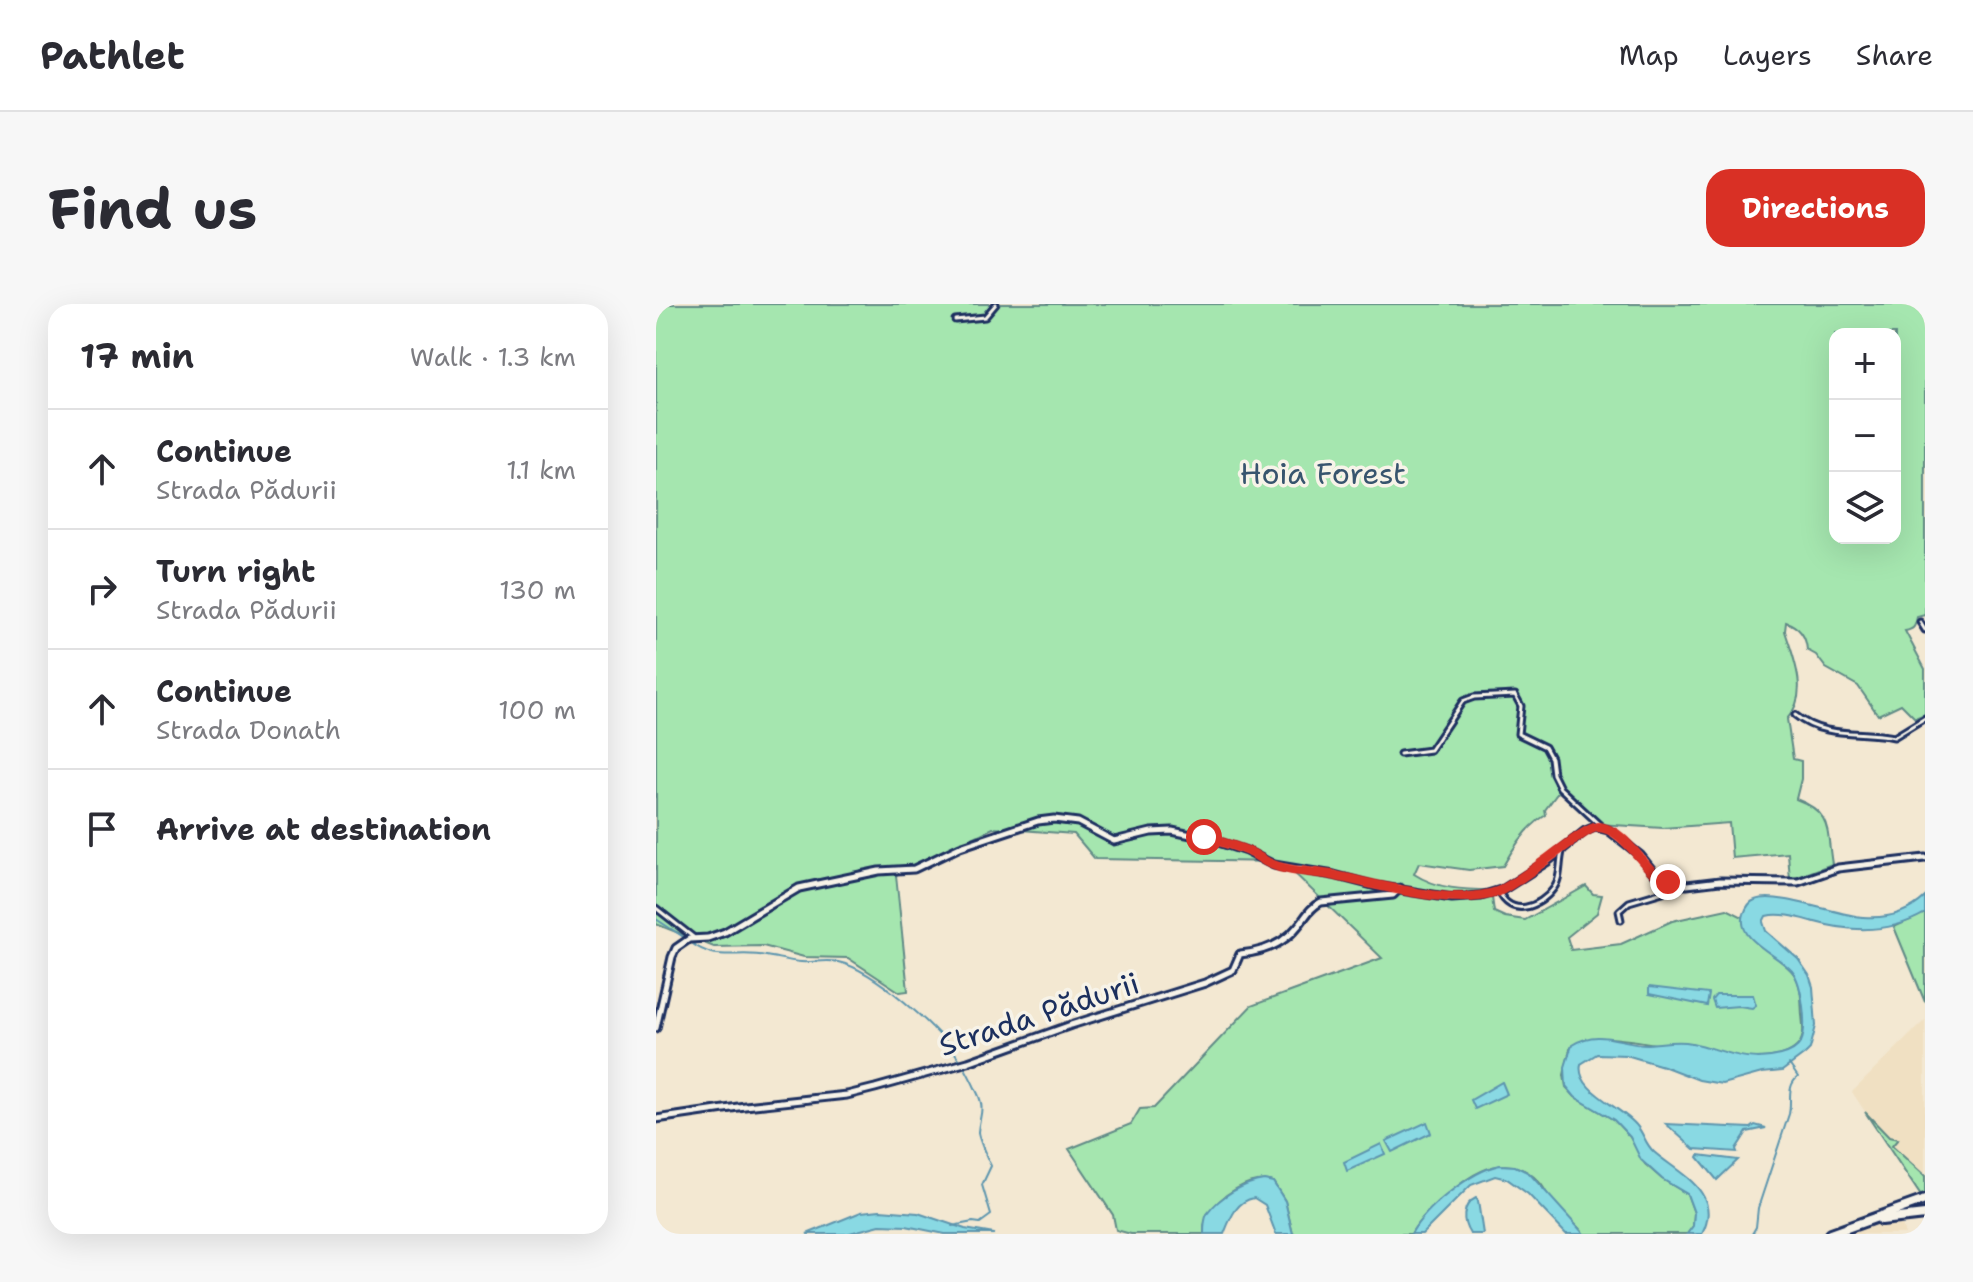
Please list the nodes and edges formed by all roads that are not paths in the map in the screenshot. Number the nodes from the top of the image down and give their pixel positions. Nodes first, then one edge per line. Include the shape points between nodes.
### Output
1 (996, 304) edge
2 (955, 320) dead end
3 (1920, 622) dead end
4 (1925, 630) edge
5 (1795, 715) dead end
6 (1925, 718) edge
7 (1400, 754) dead end
8 (1603, 828) junction
9 (1563, 849) junction
10 (1925, 858) edge
11 (1687, 885) junction
12 (1400, 888) junction
13 (1499, 891) junction
14 (656, 908) edge
15 (1621, 920) dead end
16 (689, 939) junction
17 (656, 1028) edge
18 (656, 1119) edge
19 (1925, 1200) edge
20 (1925, 1215) edge
21 (1864, 1222) junction
22 (1830, 1234) edge

1 - 2 street via 985,317
3 - 4 street
5 - 6 street via 1823,731 1894,737
7 - 8 street via 1430,750 1465,700 1513,695 1521,706 1518,734 1545,747 1560,788
8 - 9 street, Strada Pădurii via 1585,831
8 - 11 street via 1640,855 1659,879
9 - 13 street, Strada Pădurii
9 - 13 street via 1557,885 1541,899 1516,908
10 - 11 street via 1838,868 1798,882
11 - 15 street via 1629,902 1619,911
12 - 13 street, Strada Pădurii via 1452,898
12 - 16 street, Strada Pădurii via 1274,865 1204,837 1163,831 1114,841 1078,822 1048,819 966,845 914,869 803,886 725,932
12 - 18 street, Strada Pădurii via 1393,895 1321,902 1276,946 1241,954 1233,970 1205,983 959,1065 855,1094
14 - 16 street
16 - 17 street via 676,948 671,961
19 - 21 main road
20 - 21 main road
21 - 22 main road

